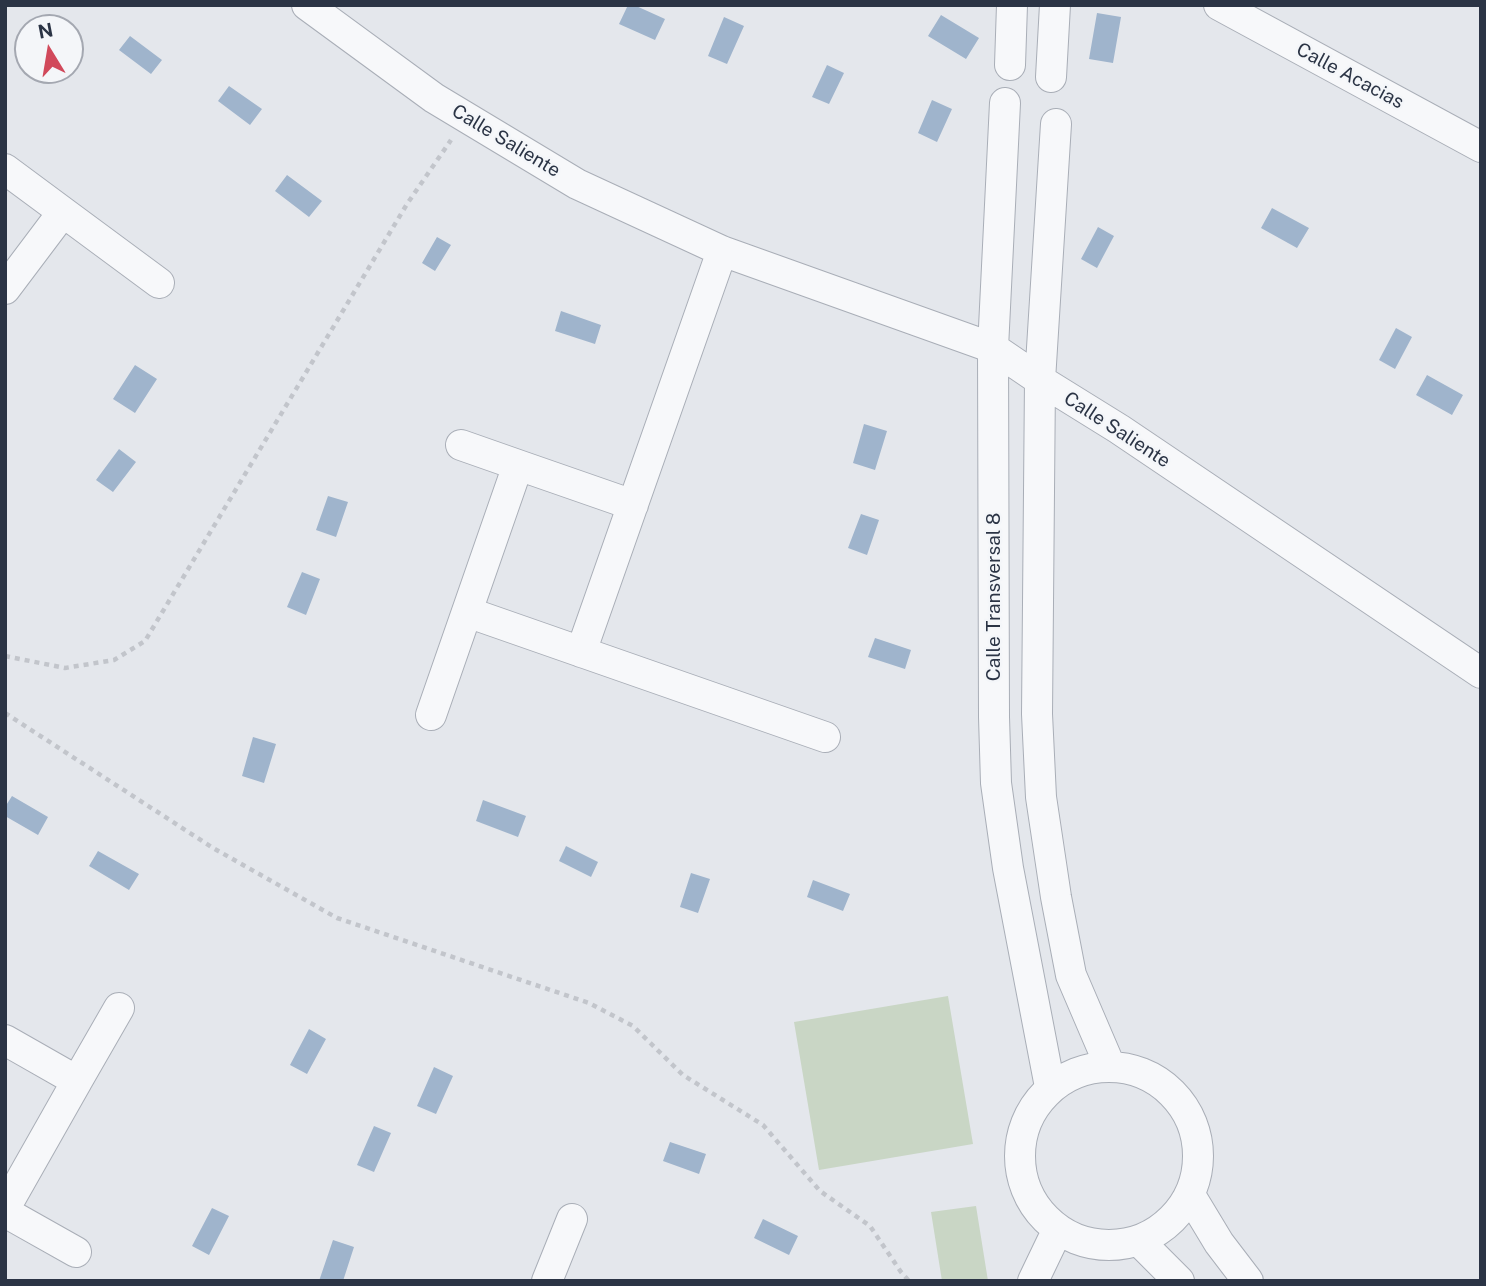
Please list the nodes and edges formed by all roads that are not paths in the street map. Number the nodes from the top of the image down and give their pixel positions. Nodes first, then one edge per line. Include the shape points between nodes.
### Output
1 (307, 5) edge
2 (1012, 5) edge
3 (1055, 5) edge
4 (1220, 5) edge
5 (1010, 65) dead end
6 (1051, 77) dead end
7 (1005, 103) dead end
8 (1056, 124) dead end
9 (1481, 146) edge
10 (5, 169) edge
11 (63, 212) junction
12 (722, 251) junction
13 (159, 283) dead end
14 (5, 289) edge
15 (993, 348) junction
16 (1040, 380) junction
17 (461, 445) dead end
18 (518, 465) junction
19 (633, 505) junction
20 (467, 612) junction
21 (581, 652) junction
22 (1481, 673) edge
23 (431, 715) dead end
24 (825, 737) dead end
25 (119, 1008) dead end
26 (5, 1040) edge
27 (1110, 1066) junction
28 (78, 1081) junction
29 (1050, 1087) junction
30 (1190, 1195) junction
31 (5, 1210) edge
32 (572, 1219) dead end
33 (1057, 1231) junction
34 (1139, 1241) junction
35 (76, 1252) dead end
36 (547, 1281) edge
37 (1033, 1281) edge
38 (1179, 1281) edge
39 (1248, 1281) edge

1 - 12 street, Calle Saliente via 434,98 577,184
2 - 5 street
3 - 6 street
4 - 9 street, Calle Acacias
7 - 15 street, Calle Transversal 8
8 - 16 street
10 - 11 street
11 - 13 street
11 - 14 street
12 - 15 street, Calle Saliente
12 - 19 street
15 - 16 street, Calle Saliente
15 - 29 street, Calle Transversal 8 via 996,783
16 - 22 street, Calle Saliente
16 - 27 street via 1037,714 1041,797 1071,975
17 - 18 street
18 - 19 street
18 - 20 street
19 - 21 street
20 - 21 street
20 - 23 street
21 - 24 street
25 - 28 street
26 - 28 street
27 - 29 street via 1078,1071
27 - 30 street via 1145,1073 1175,1094 1194,1125 1199,1160
28 - 31 street
29 - 33 street via 1025,1120 1018,1161 1029,1200
30 - 34 street via 1160,1231
30 - 39 street
31 - 35 street
32 - 36 street
33 - 34 street via 1083,1243 1111,1247
33 - 37 street
34 - 38 street

